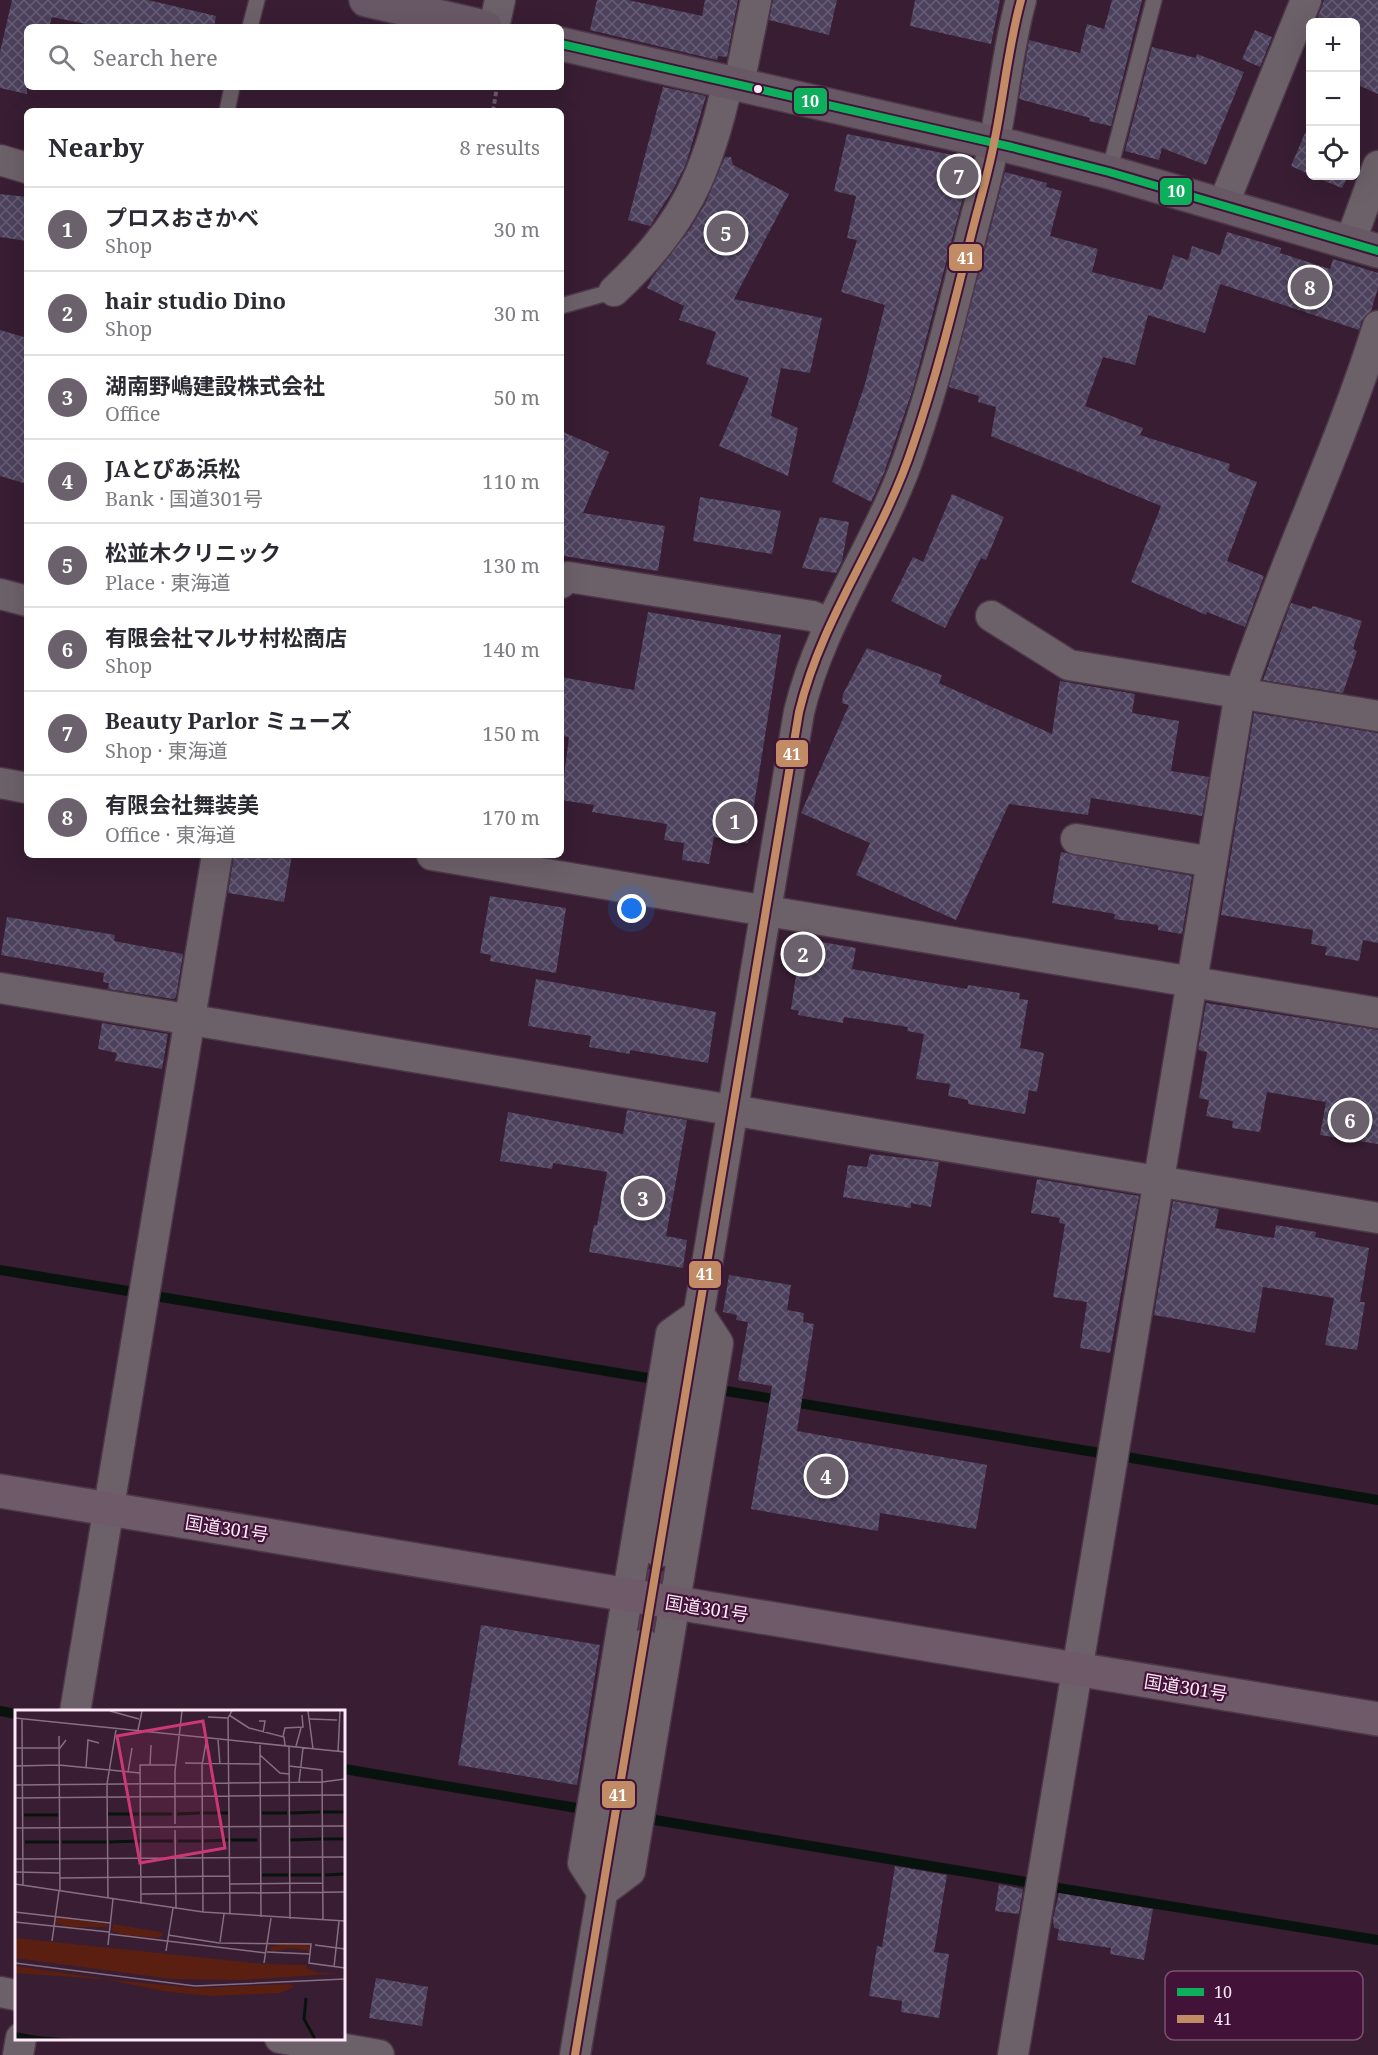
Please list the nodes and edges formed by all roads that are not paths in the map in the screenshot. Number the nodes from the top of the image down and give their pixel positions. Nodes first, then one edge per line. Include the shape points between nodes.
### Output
1 (257, 0) edge
2 (366, 0) edge
3 (500, 0) edge
4 (756, 0) edge
5 (1022, 0) edge
6 (1154, 0) edge
7 (1306, 0) edge
8 (251, 24) edge
9 (472, 24) edge
10 (495, 24) edge
11 (564, 45) edge
12 (734, 83) junction
13 (231, 90) edge
14 (228, 108) edge
15 (994, 142) junction
16 (0, 160) edge
17 (1378, 166) edge
18 (24, 167) edge
19 (1109, 172) junction
20 (1223, 206) junction
21 (1364, 247) edge
22 (614, 291) joint
23 (564, 305) edge
24 (1378, 326) edge
25 (564, 580) edge
26 (0, 594) edge
27 (24, 600) edge
28 (991, 616) dead end
29 (829, 623) junction
30 (1240, 693) junction
31 (1378, 716) edge
32 (0, 783) edge
33 (24, 787) edge
34 (1076, 839) dead end
35 (217, 858) edge
36 (450, 858) edge
37 (1212, 862) junction
38 (766, 910) junction
39 (1192, 982) junction
40 (0, 988) edge
41 (1378, 1012) edge
42 (190, 1020) junction
43 (733, 1110) junction
44 (1159, 1182) junction
45 (1378, 1218) edge
46 (699, 1314) junction
47 (0, 1491) edge
48 (109, 1509) junction
49 (659, 1552) tunnel mouth
50 (628, 1595) junction
51 (675, 1602) junction
52 (644, 1644) tunnel mouth
53 (1078, 1669) junction
54 (75, 1710) edge
55 (1378, 1719) edge
56 (602, 1892) junction
57 (0, 1992) edge
58 (15, 1995) edge
59 (21, 2040) edge
60 (292, 2040) edge
61 (18, 2055) edge
62 (379, 2055) edge
63 (575, 2055) edge
64 (1014, 2055) edge

1 - 8 lane
2 - 9 main road
3 - 10 street
4 - 12 street
5 - 15 street via 1008,52
6 - 19 lane
7 - 20 street
11 - 12 main road
12 - 15 main road
12 - 22 street via 697,185 675,225 647,260
13 - 14 lane
15 - 19 main road
15 - 29 street via 947,334 910,456
16 - 18 street
17 - 21 street
19 - 20 main road
20 - 21 main road
22 - 23 lane
24 - 30 street via 1350,410
25 - 29 street via 568,577 812,616
26 - 27 street
28 - 30 street via 1069,664
29 - 38 street via 808,673 799,712
30 - 31 street
30 - 37 street
32 - 33 street
34 - 37 street
35 - 42 street
36 - 38 street
37 - 39 street
38 - 39 street
38 - 43 street
39 - 41 street
39 - 44 street
40 - 42 street
42 - 43 street
42 - 48 street
43 - 44 street
43 - 46 street
44 - 45 street
44 - 53 street
46 - 49 street
46 - 50 street via 671,1334
46 - 51 street via 718,1343
47 - 48 highway, 国道301号
48 - 50 highway, 国道301号
48 - 54 street
50 - 51 highway, 国道301号
50 - 56 street via 584,1863
51 - 53 highway, 国道301号
51 - 56 street via 630,1871
52 - 56 street
53 - 55 highway, 国道301号
53 - 64 street
56 - 63 street
57 - 58 street
59 - 61 street
60 - 62 street

